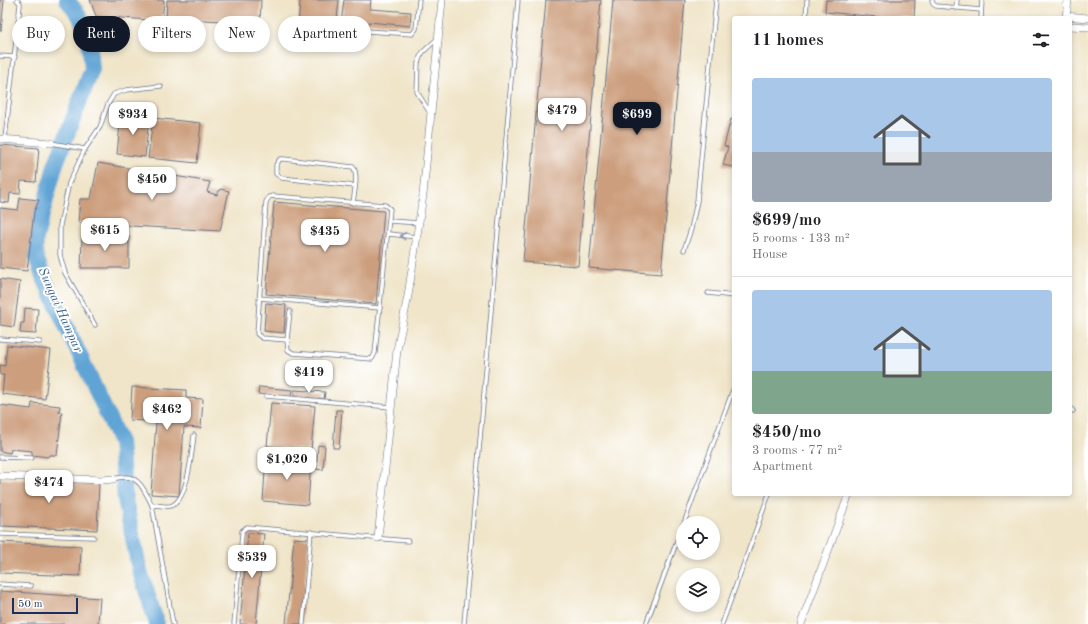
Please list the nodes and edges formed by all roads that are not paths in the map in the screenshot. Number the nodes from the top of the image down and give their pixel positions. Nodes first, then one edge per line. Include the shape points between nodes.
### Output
1 (17, 0) edge
2 (419, 0) edge
3 (442, 0) edge
4 (518, 0) edge
5 (716, 0) edge
6 (807, 0) edge
7 (932, 0) edge
8 (957, 0) edge
9 (982, 0) edge
10 (1068, 0) edge
11 (956, 8) junction
12 (981, 10) junction
13 (806, 16) edge
14 (981, 16) edge
15 (1066, 16) edge
16 (1072, 17) edge
17 (1088, 18) edge
18 (1072, 26) edge
19 (1088, 27) edge
20 (371, 31) edge
21 (438, 38) junction
22 (0, 56) edge
23 (14, 57) junction
24 (161, 86) dead end
25 (431, 114) junction
26 (3, 139) edge
27 (51, 143) joint
28 (84, 149) junction
29 (355, 186) junction
30 (353, 203) junction
31 (390, 221) junction
32 (419, 223) junction
33 (389, 234) junction
34 (418, 237) junction
35 (684, 250) dead end
36 (708, 293) dead end
37 (732, 296) edge
38 (259, 298) junction
39 (380, 308) junction
40 (290, 310) dead end
41 (96, 324) dead end
42 (0, 339) edge
43 (287, 340) junction
44 (40, 342) dead end
45 (732, 392) edge
46 (266, 396) dead end
47 (390, 408) junction
48 (194, 435) dead end
49 (0, 456) edge
50 (32, 458) dead end
51 (0, 476) edge
52 (112, 479) joint
53 (768, 496) edge
54 (847, 496) edge
55 (152, 505) junction
56 (686, 516) edge
57 (311, 532) junction
58 (0, 534) edge
59 (94, 537) dead end
60 (378, 538) junction
61 (408, 541) dead end
62 (676, 543) edge
63 (0, 584) edge
64 (31, 586) dead end
65 (173, 624) edge
66 (234, 624) edge
67 (303, 624) edge
68 (464, 624) edge
69 (646, 624) edge
70 (722, 624) edge
71 (801, 624) edge

1 - 23 lane via 20,5
2 - 20 lane via 416,29 412,34
3 - 21 street
4 - 68 lane
5 - 35 lane via 697,201
6 - 13 lane
7 - 11 lane via 936,6
8 - 11 lane
9 - 12 lane
10 - 15 street
11 - 12 lane
12 - 14 lane
16 - 17 street
18 - 19 street
21 - 25 street
21 - 25 lane via 420,57 417,70 417,92
22 - 23 lane
23 - 26 lane
24 - 28 lane via 114,94 100,127
25 - 32 street
26 - 27 street
27 - 28 lane
28 - 41 lane via 67,189 60,225 60,255 65,273
29 - 29 lane via 355,169 350,166 284,159 277,161 276,174 282,178
29 - 30 lane
30 - 31 lane via 388,206 391,212
30 - 38 lane via 273,196 267,199
31 - 32 lane
31 - 33 lane
32 - 34 street
34 -> 33 lane
33 - 39 lane
34 - 47 street via 397,350
36 - 37 lane
38 - 39 lane
38 - 43 lane via 257,334 262,338
39 - 43 lane via 375,354 372,359 293,353 288,350
40 - 43 lane
42 - 44 lane
45 - 56 lane
46 - 47 lane
47 - 60 street
48 - 55 lane via 189,474 180,499 170,506
49 - 50 lane
51 - 52 street
52 - 55 lane via 127,477 138,482
53 - 70 lane
54 - 71 street
55 - 65 lane
57 - 60 lane
57 - 66 lane via 244,528
57 - 67 lane
58 - 59 lane
60 - 61 lane
62 - 69 lane
63 - 64 lane

